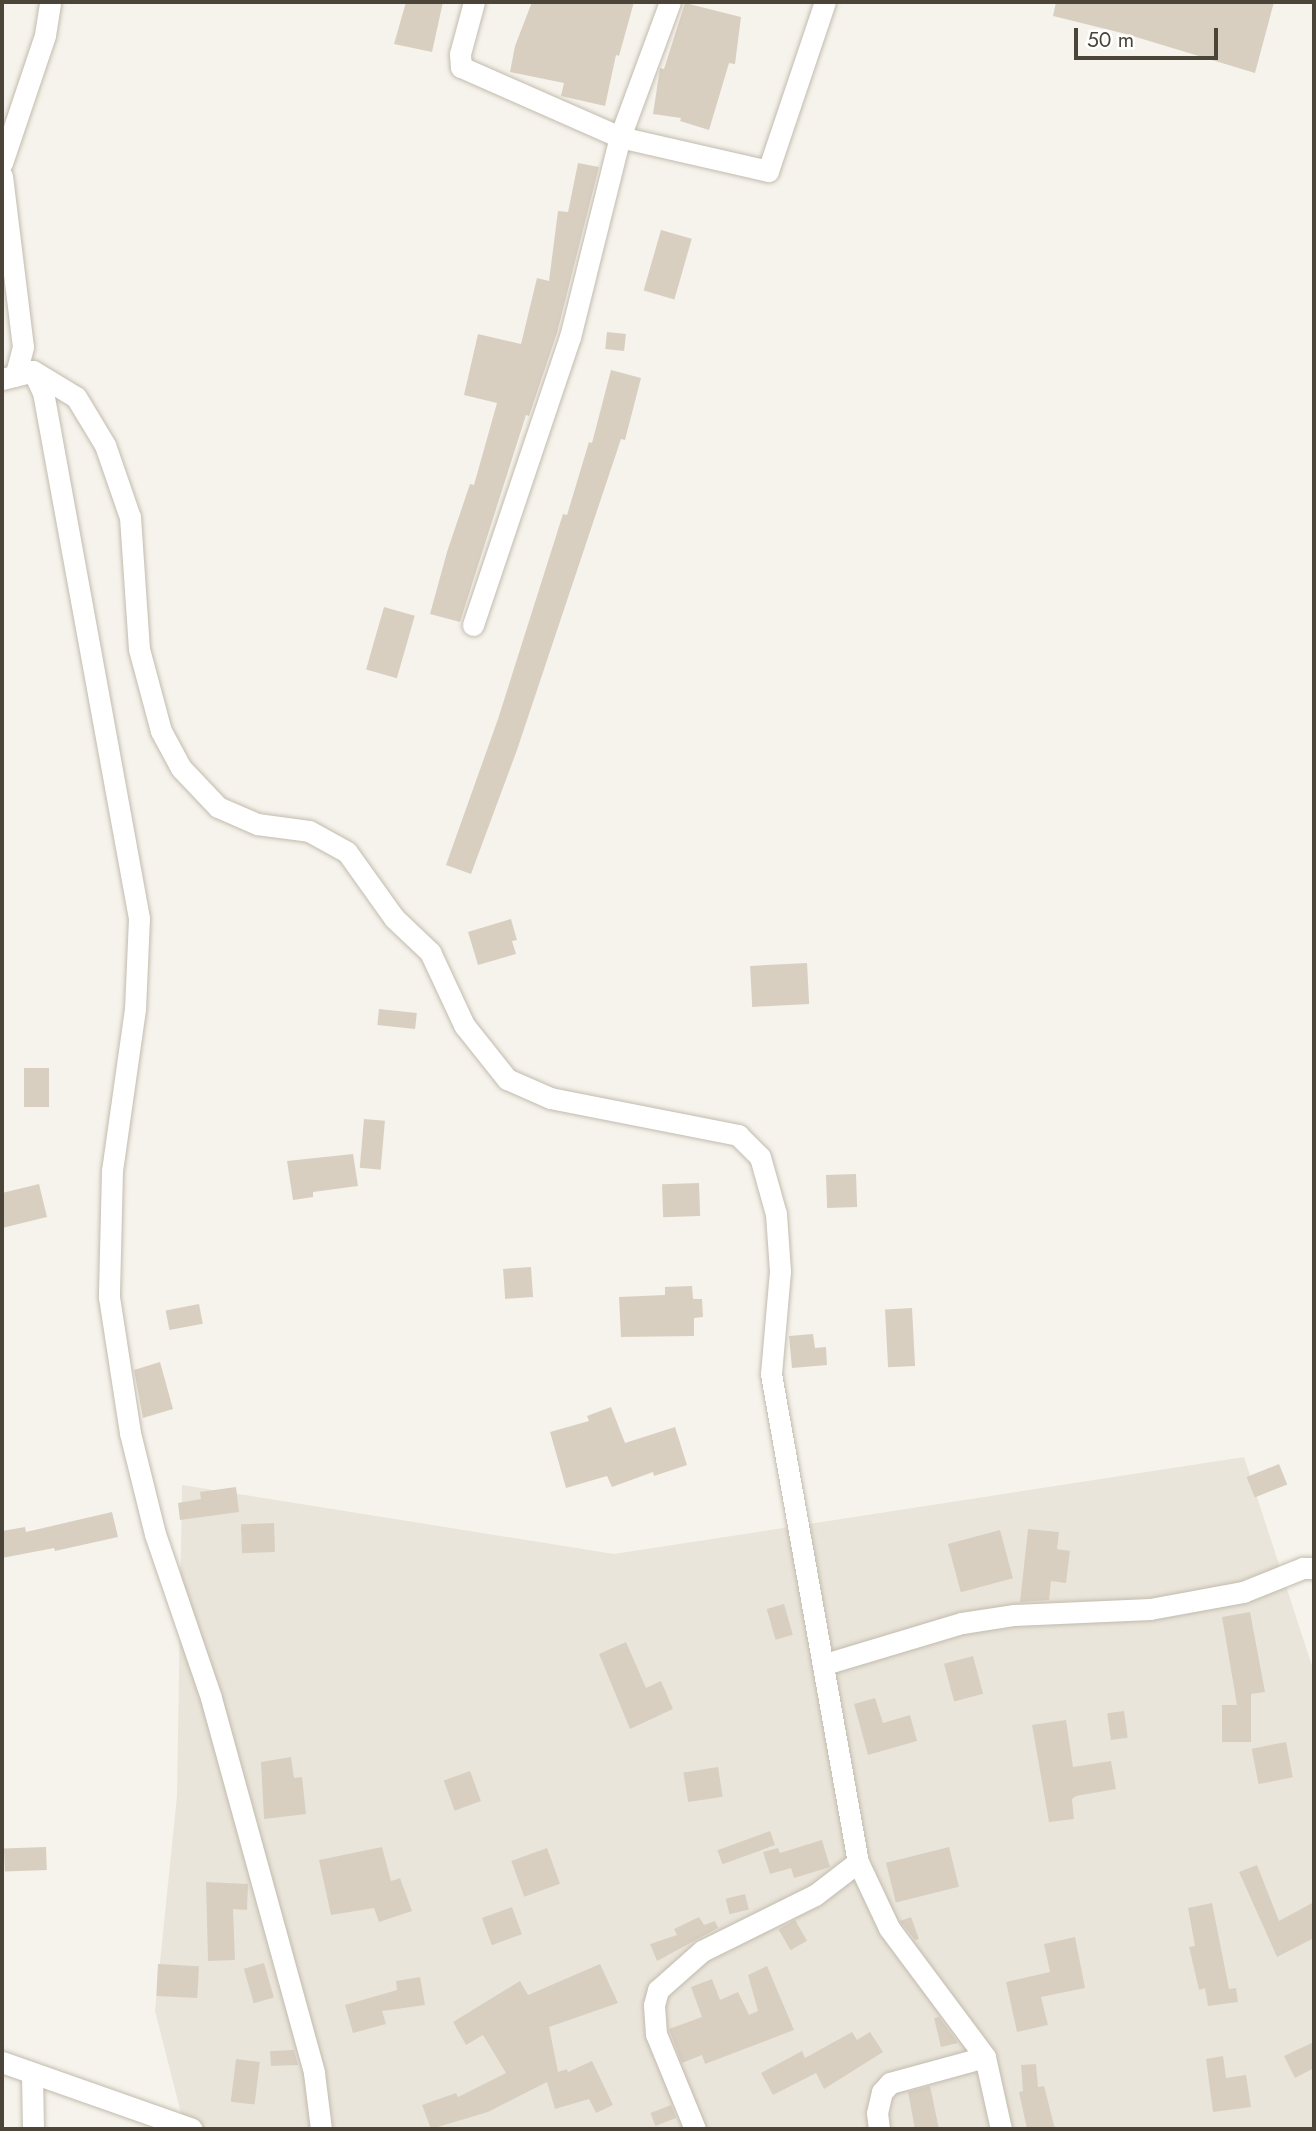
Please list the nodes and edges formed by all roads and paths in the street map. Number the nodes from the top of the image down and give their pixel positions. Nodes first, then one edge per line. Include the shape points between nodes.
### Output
1 (50, 2) edge
2 (474, 2) edge
3 (670, 2) edge
4 (825, 2) edge
5 (620, 137) junction
6 (2, 163) edge
7 (2, 176) edge
8 (16, 375) edge
9 (473, 625) dead end
10 (1314, 1567) edge
11 (825, 1664) junction
12 (859, 1862) junction
13 (985, 2057) junction
14 (2, 2062) edge
15 (32, 2075) junction
16 (33, 2129) edge
17 (192, 2129) edge
18 (321, 2129) edge
19 (695, 2129) edge
20 (879, 2129) edge
21 (1001, 2129) edge

1 - 6 street via 45,35
2 - 5 street via 460,54 461,67
3 - 5 street
4 - 5 street via 768,171
5 - 9 street via 570,337
7 - 8 street via 23,347
8 - 11 street via 76,397 105,444 130,517 139,649 161,731 181,768 218,807 257,824 309,831 347,852 394,918 430,952 464,1025 507,1079 550,1097 738,1135 760,1157 776,1214 780,1271 771,1374
8 - 18 street via 43,392 139,918 135,1009 112,1170 108,1297 130,1433 155,1534 211,1698 314,2073
10 - 11 street via 1303,1567 1243,1592 1150,1609 1014,1615 962,1623
11 - 12 street
12 - 13 street via 889,1928
12 - 19 street via 815,1895 702,1951 658,1990 656,2034
13 - 20 street via 890,2083 882,2092
13 - 21 street
14 - 15 street
15 - 16 street
15 - 17 street

